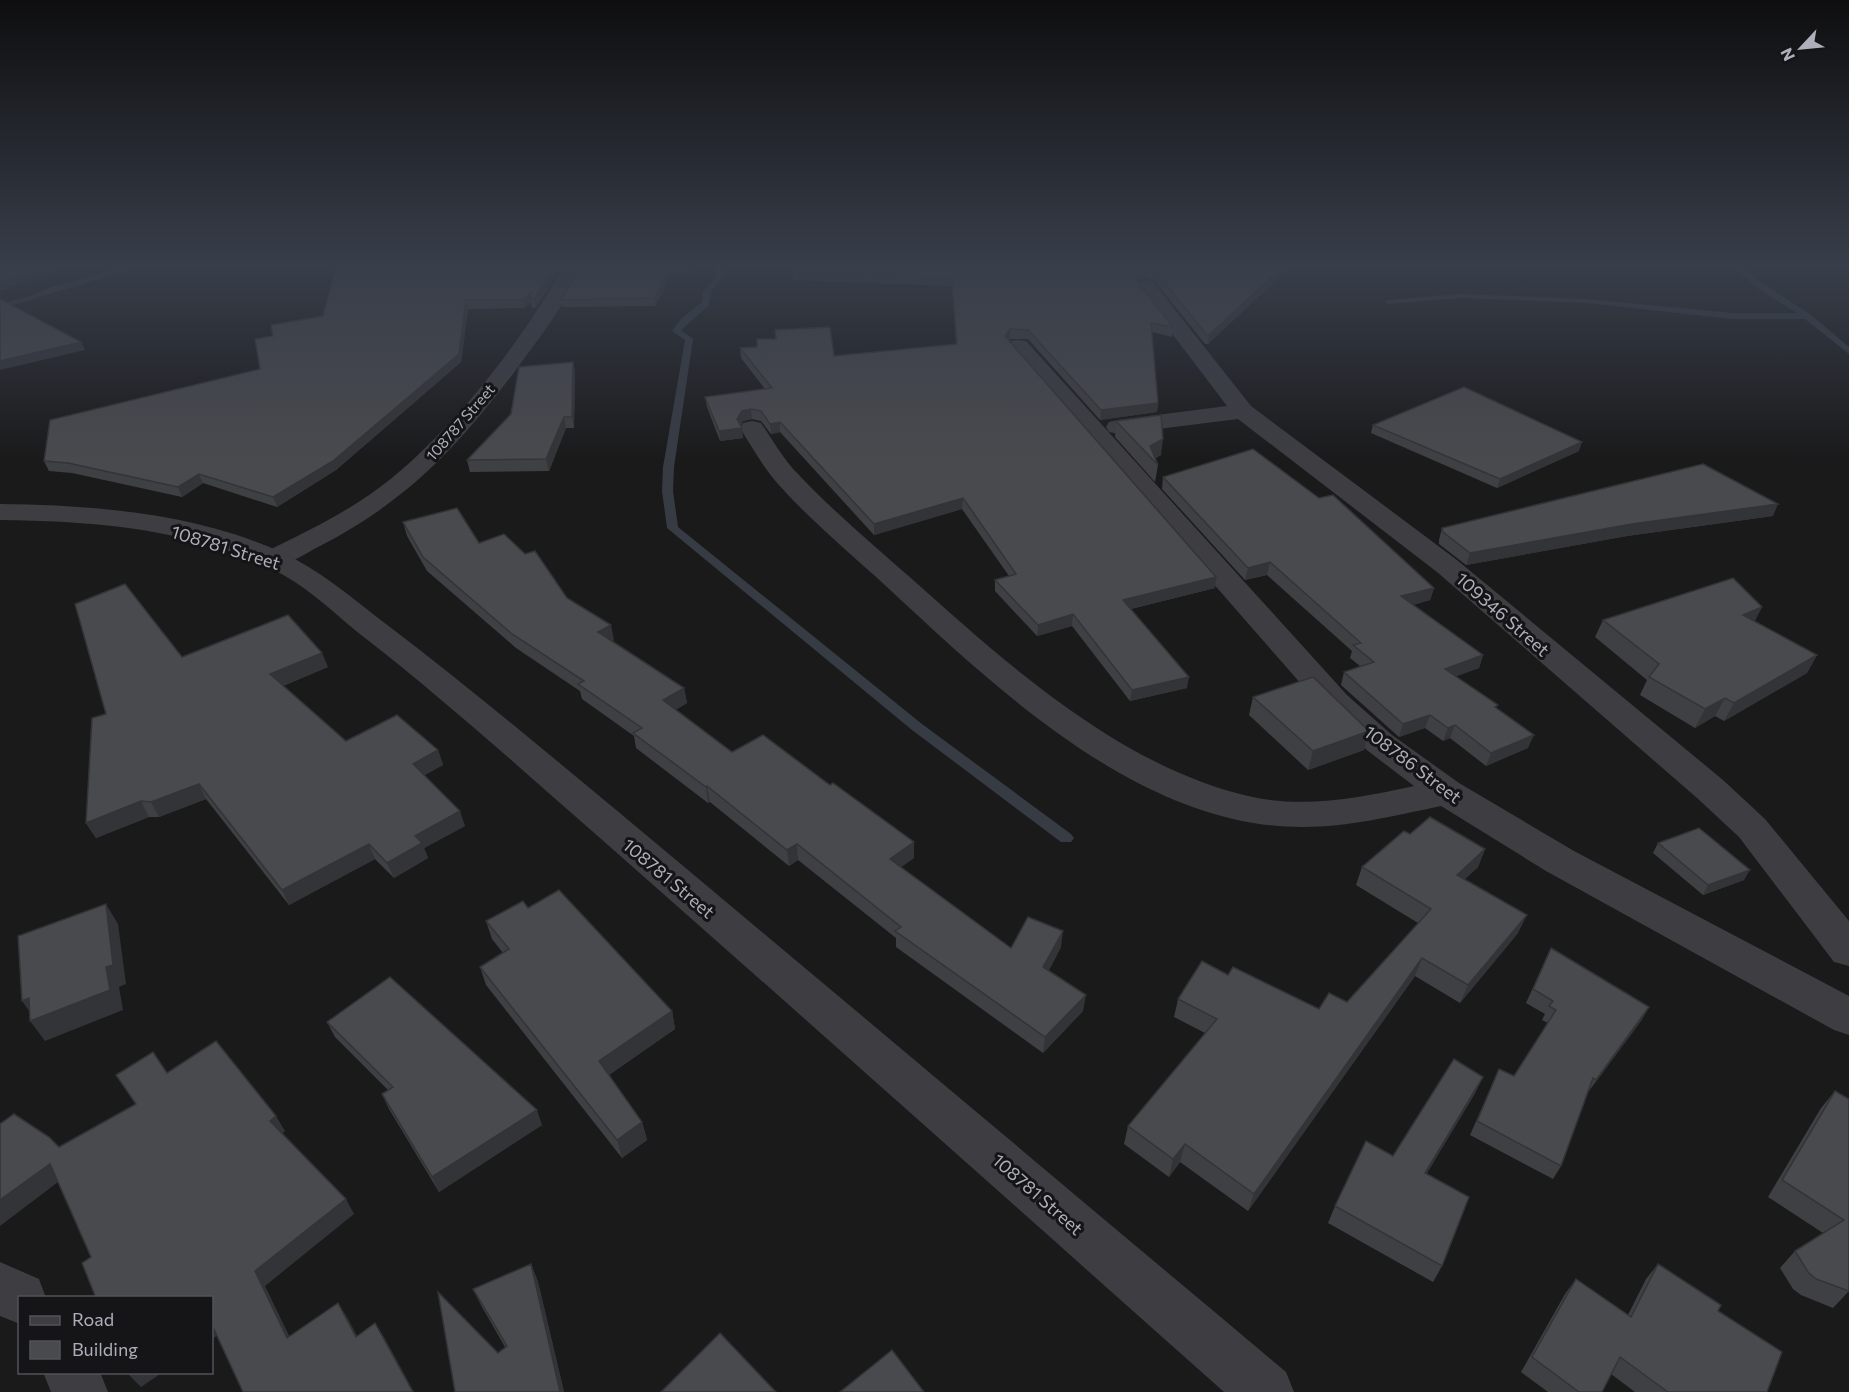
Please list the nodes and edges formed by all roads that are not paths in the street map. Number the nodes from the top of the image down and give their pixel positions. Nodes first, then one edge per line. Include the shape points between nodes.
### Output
1 (534, 329) edge
2 (1176, 329) edge
3 (1018, 346) edge
4 (1243, 411) junction
5 (752, 428) dead end
6 (1091, 430) junction
7 (0, 512) edge
8 (275, 558) junction
9 (1446, 792) junction
10 (1849, 950) edge
11 (1849, 1017) edge
12 (0, 1288) edge
13 (18, 1297) edge
14 (71, 1374) edge
15 (80, 1392) edge
16 (1266, 1392) edge

1 - 8 street, 108787 Street via 457,430 414,473 334,528
2 - 4 street, 109346 Street
3 - 6 street, 108786 Street
4 - 6 street
4 - 10 street, 109346 Street via 1447,566 1710,789 1752,828
5 - 9 street via 788,479 929,612 1085,736 1134,767 1196,795 1264,812 1294,815 1319,816
6 - 9 street, 108786 Street via 1335,702 1380,743
7 - 8 street, 108781 Street via 125,519 210,538
8 - 16 street, 108781 Street via 299,572 442,682
9 - 11 street, 108786 Street via 1560,861
12 - 13 street
14 - 15 street

